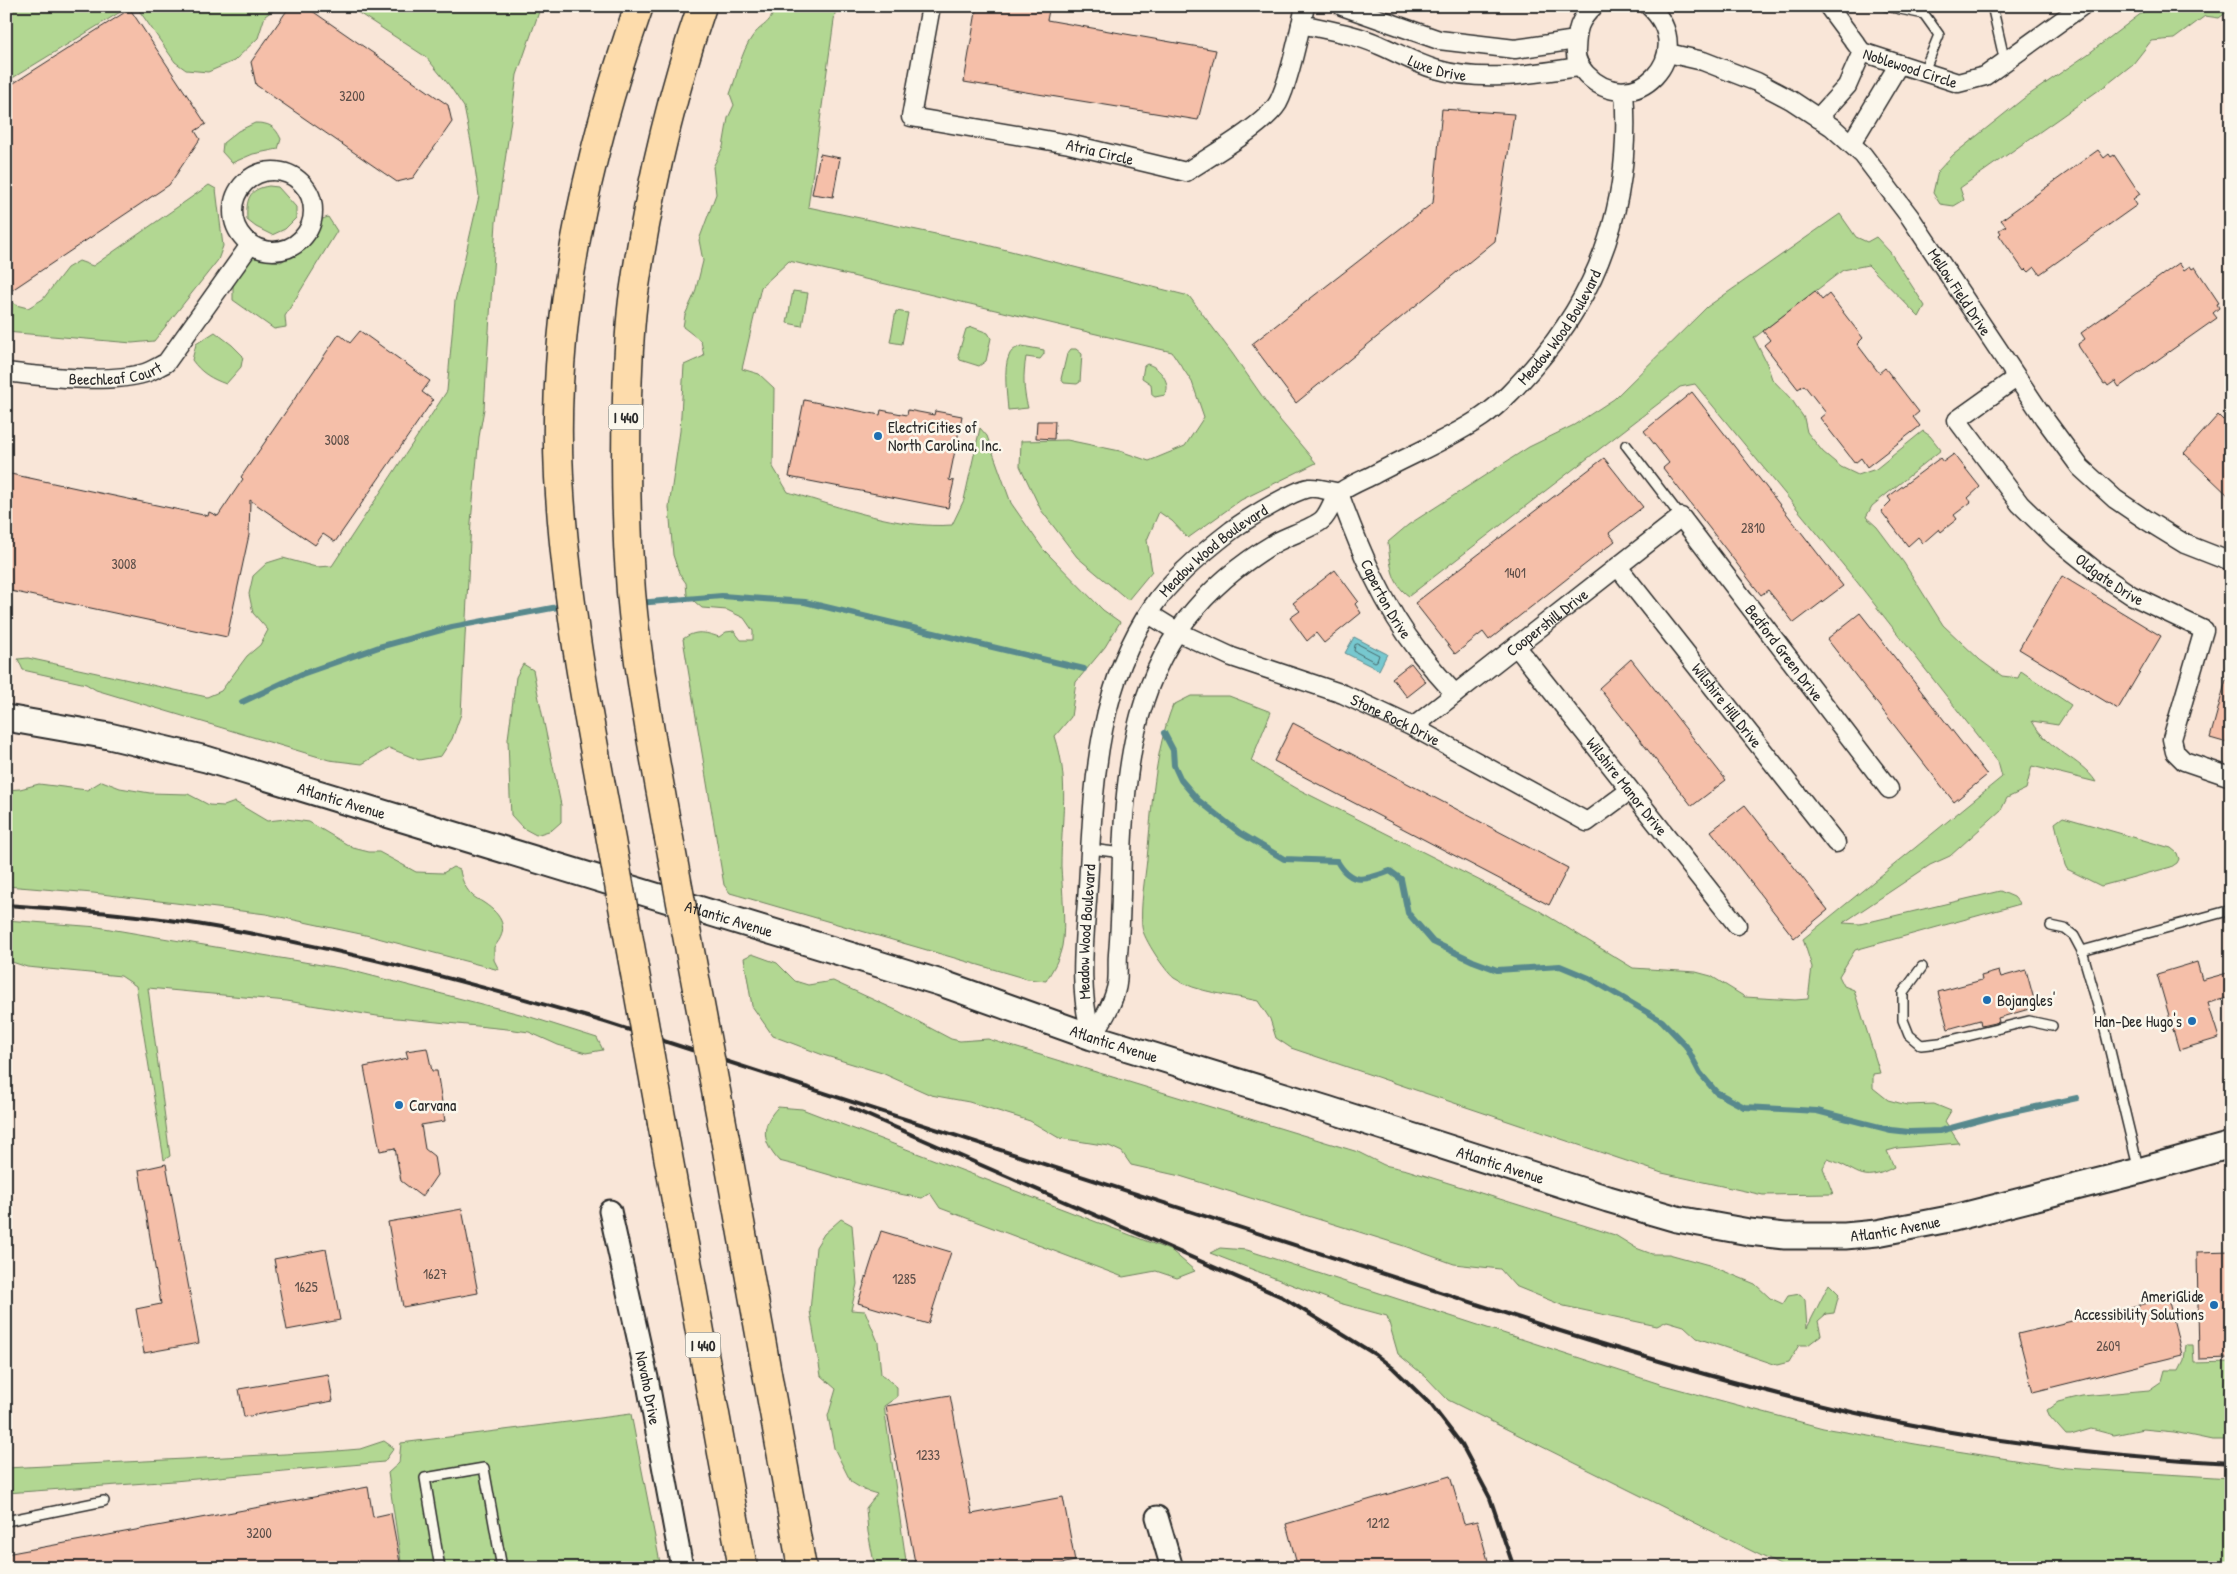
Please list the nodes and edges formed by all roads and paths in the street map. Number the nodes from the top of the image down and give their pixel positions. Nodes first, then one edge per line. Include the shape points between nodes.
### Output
1 (639, 6) edge
2 (702, 6) edge
3 (932, 6) edge
4 (1305, 6) edge
5 (1342, 6) edge
6 (1594, 6) edge
7 (1649, 6) edge
8 (1828, 6) edge
9 (1886, 6) edge
10 (1996, 6) edge
11 (2082, 6) edge
12 (1302, 24) junction
13 (1576, 40) junction
14 (1862, 52) junction
15 (1668, 53) junction
16 (2005, 62) junction
17 (1899, 64) junction
18 (1580, 67) junction
19 (1924, 71) junction
20 (1624, 91) junction
21 (1818, 118) junction
22 (1851, 144) junction
23 (250, 245) junction
24 (6, 372) edge
25 (2016, 378) junction
26 (1626, 446) dead end
27 (1339, 493) junction
28 (1681, 517) junction
29 (2231, 562) edge
30 (1618, 567) junction
31 (1148, 614) junction
32 (1178, 632) junction
33 (1516, 646) junction
34 (1455, 694) junction
35 (6, 718) edge
36 (1413, 727) junction
37 (2231, 777) edge
38 (1889, 788) dead end
39 (1629, 790) junction
40 (1836, 843) dead end
41 (1091, 849) junction
42 (1122, 853) junction
43 (2231, 910) edge
44 (1737, 925) dead end
45 (2051, 926) dead end
46 (2082, 951) junction
47 (1922, 967) dead end
48 (2052, 1026) dead end
49 (1092, 1037) junction
50 (2231, 1145) edge
51 (2139, 1171) junction
52 (610, 1211) dead end
53 (104, 1501) dead end
54 (1157, 1517) dead end
55 (6, 1521) edge
56 (440, 1568) edge
57 (502, 1568) edge
58 (682, 1568) edge
59 (743, 1568) edge
60 (802, 1568) edge
61 (1172, 1568) edge

1 - 59 highway, I 440, bridge via 605,110 579,218 567,291 559,403 559,476 570,588 592,735
2 - 60 highway, I 440, bridge via 682,64 655,177 634,295 626,464 631,593 668,833
3 - 12 street, Atria Circle via 911,117 1069,144 1186,172 1261,121 1278,103
4 - 12 street, Atria Circle
5 - 13 street, Luxe Drive via 1439,40 1515,48
6 - 13 street via 1576,30
7 - 15 street via 1666,28
8 - 14 street, Noblewood Circle
9 - 19 lane via 1924,14 1939,35
10 - 16 lane via 1992,10
11 - 16 street, Noblewood Circle
12 - 18 street, Luxe Drive via 1378,44 1436,69 1469,76 1511,77
13 - 18 street via 1575,54
14 - 17 street, Noblewood Circle
14 - 21 street via 1847,86
15 - 20 street via 1654,78 1640,87
15 - 21 street, Mellow Field Drive via 1703,61 1757,82
16 - 19 street, Noblewood Circle via 1985,76 1958,83
17 - 19 street, Noblewood Circle
17 - 22 street
18 - 20 street via 1595,83 1610,90
20 - 27 street, Meadow Wood Boulevard via 1626,151 1610,235 1584,298 1564,330 1526,377 1485,415 1438,443
21 - 22 street, Mellow Field Drive
22 - 25 street, Mellow Field Drive via 1910,217
23 - 23 street via 265,251 281,251 295,245 307,234 313,219 313,203 307,188 296,177 281,171 265,171 251,177 239,188 233,203 233,218 239,233
23 - 24 street, Beechleaf Court via 166,363 146,373 100,378
25 - 29 street, Mellow Field Drive via 2080,467 2115,499 2185,544
25 - 37 street, Oldgate Drive via 1957,420 2020,504 2056,539 2131,595 2204,630 2172,740 2175,752 2184,761
26 - 28 lane
27 - 31 street, Meadow Wood Boulevard via 1309,488 1249,518 1188,568
27 - 32 street, Meadow Wood Boulevard via 1322,520 1277,542 1234,571 1210,592
27 - 34 street, Caperton Drive via 1356,539 1396,617 1419,653
28 - 30 street, Coopershill Drive
28 - 38 street, Bedford Green Drive
30 - 33 street, Coopershill Drive
30 - 40 street, Wilshire Hill Drive
31 - 32 street, Stone Rock Drive
31 - 41 street, Meadow Wood Boulevard via 1108,702 1100,738
32 - 36 street, Stone Rock Drive via 1232,657 1343,694
32 - 42 street, Meadow Wood Boulevard via 1154,673 1139,718 1128,779
33 - 34 street, Coopershill Drive
33 - 39 street, Wilshire Manor Drive
34 - 36 street, Coopershill Drive
35 - 49 main road, Atlantic Avenue via 109,736 206,759 941,983
36 - 39 street, Stone Rock Drive via 1587,822
39 - 44 street, Wilshire Manor Drive
41 - 42 lane
41 - 49 street, Meadow Wood Boulevard via 1082,982
42 - 49 street, Meadow Wood Boulevard via 1123,890 1116,990
43 - 46 lane
45 - 46 lane via 2074,936
46 - 51 lane
47 - 48 lane via 1903,993 1903,1020 1909,1035 1921,1045 2029,1021
49 - 51 main road, Atlantic Avenue via 1608,1200 1677,1219 1749,1232 1845,1236 1910,1228
50 - 51 main road, Atlantic Avenue
52 - 58 street, Navaho Drive via 647,1378
53 - 55 lane
54 - 61 street
56 - 57 lane via 425,1478 484,1468

